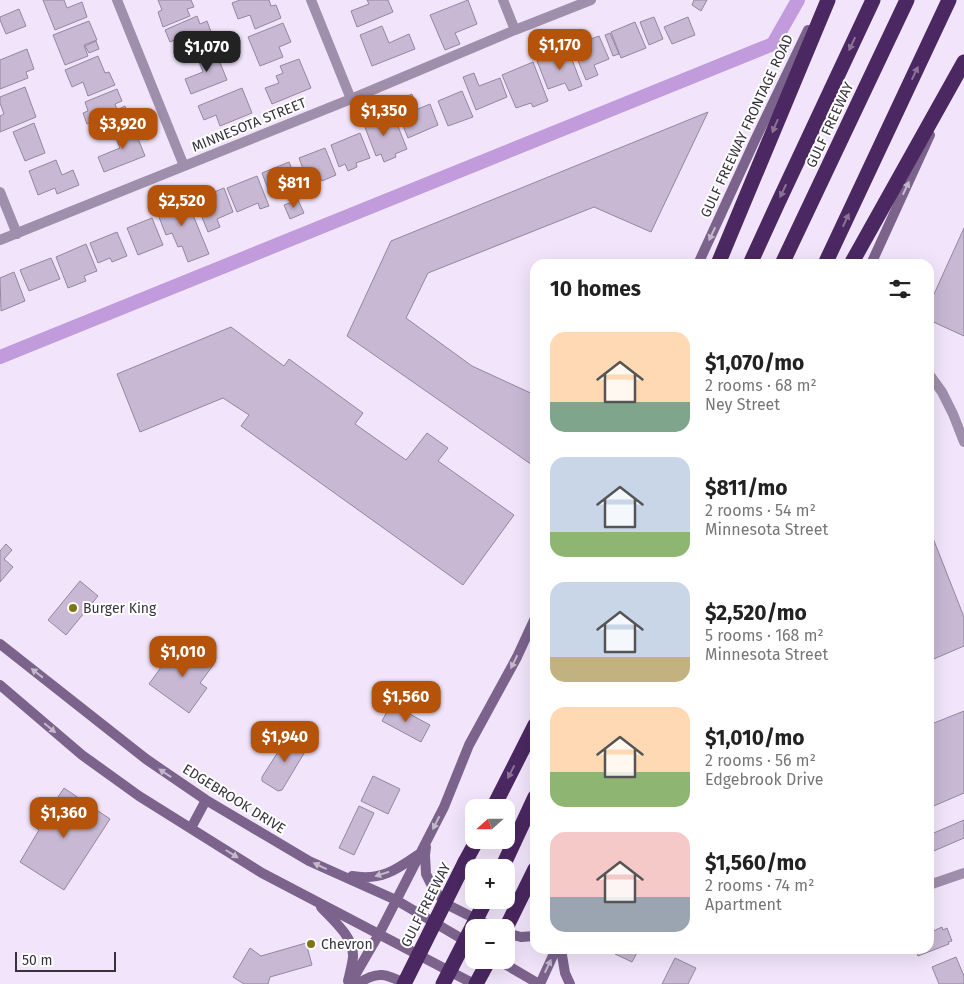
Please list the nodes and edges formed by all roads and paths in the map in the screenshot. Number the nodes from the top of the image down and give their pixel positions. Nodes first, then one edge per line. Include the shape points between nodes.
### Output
1 (117, 0) edge
2 (311, 0) edge
3 (503, 0) edge
4 (592, 0) edge
5 (823, 0) edge
6 (828, 0) edge
7 (873, 0) edge
8 (907, 0) edge
9 (949, 0) edge
10 (515, 30) junction
11 (964, 62) edge
12 (351, 99) junction
13 (184, 166) junction
14 (0, 192) edge
15 (17, 234) junction
16 (0, 240) edge
17 (700, 259) edge
18 (720, 259) edge
19 (752, 259) edge
20 (784, 259) edge
21 (827, 259) edge
22 (854, 259) edge
23 (873, 259) edge
24 (934, 381) edge
25 (964, 442) edge
26 (530, 629) edge
27 (0, 645) edge
28 (0, 686) edge
29 (530, 735) edge
30 (498, 799) edge
31 (206, 800) junction
32 (530, 808) edge
33 (191, 828) junction
34 (428, 839) junction
35 (472, 849) edge
36 (420, 854) junction
37 (506, 859) edge
38 (340, 874) junction
39 (964, 874) edge
40 (530, 880) edge
41 (934, 883) edge
42 (396, 900) junction
43 (315, 901) junction
44 (481, 909) edge
45 (476, 919) edge
46 (510, 919) edge
47 (379, 934) junction
48 (515, 935) edge
49 (530, 936) edge
50 (465, 941) edge
51 (554, 954) edge
52 (562, 954) edge
53 (484, 969) edge
54 (514, 969) edge
55 (348, 984) edge
56 (358, 984) edge
57 (405, 984) edge
58 (443, 984) edge
59 (475, 984) edge
60 (540, 984) edge
61 (570, 984) edge

1 - 13 street
2 - 12 street
3 - 10 street
4 - 10 street, MINNESOTA STREET
5 -> 17 main road, GULF FREEWAY FRONTAGE ROAD
6 -> 18 highway
7 -> 19 highway, GULF FREEWAY
8 - 20 highway, GULF FREEWAY
21 -> 9 highway
10 - 12 street, MINNESOTA STREET
11 - 22 highway
23 -> 11 main road
12 - 13 street, MINNESOTA STREET
13 - 15 street, MINNESOTA STREET
14 - 15 street
15 - 16 street, MINNESOTA STREET
24 - 25 street
26 -> 34 main road via 470,745
31 -> 27 main road, EDGEBROOK DRIVE via 146,759
28 -> 33 main road via 82,755
29 -> 30 highway
31 - 33 main road
38 -> 31 main road, EDGEBROOK DRIVE via 309,860
32 - 37 highway
33 -> 43 main road via 262,873
34 - 36 main road
34 - 45 main road via 426,874 434,890 448,905
35 - 57 highway, GULF FREEWAY, bridge
36 -> 38 main road via 382,876 364,878
36 - 42 main road
38 - 42 main road, EDGEBROOK DRIVE
39 - 41 street
40 - 46 highway
42 - 47 main road
42 - 50 main road, EDGEBROOK DRIVE
43 - 47 main road
43 - 55 main road via 348,939 353,954
44 - 58 highway, bridge
47 - 55 main road
47 - 59 main road
48 - 49 main road
60 -> 51 main road
52 - 61 main road
53 - 59 highway
54 - 60 main road
56 - 57 main road via 377,974 388,975

